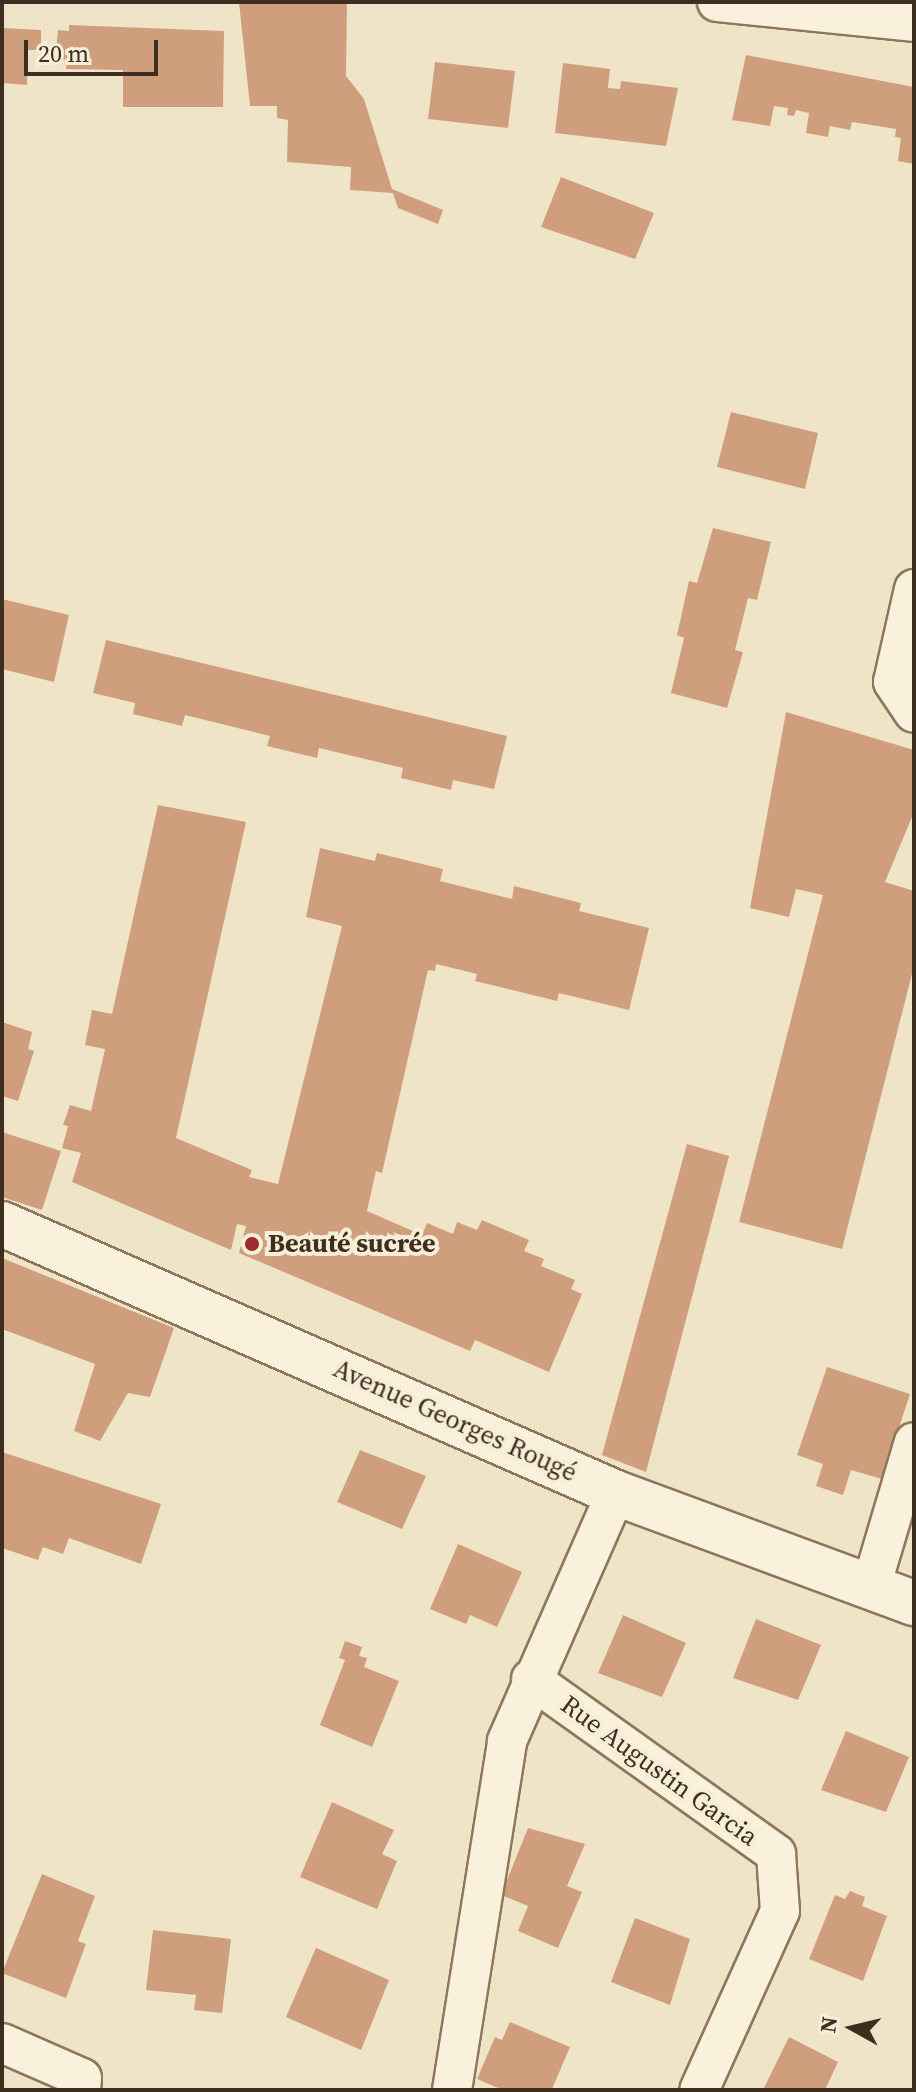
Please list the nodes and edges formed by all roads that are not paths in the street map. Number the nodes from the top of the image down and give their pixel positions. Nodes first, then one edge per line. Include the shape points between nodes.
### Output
1 (717, 2) edge
2 (914, 22) edge
3 (914, 589) edge
4 (914, 713) edge
5 (2, 1224) edge
6 (914, 1442) edge
7 (616, 1493) junction
8 (871, 1587) junction
9 (914, 1603) edge
10 (531, 1679) junction
11 (2, 2043) edge
12 (81, 2090) edge
13 (452, 2090) edge
14 (699, 2090) edge

1 - 2 street
3 - 4 street via 893,682
5 - 7 street, Avenue Georges Rougé
6 - 8 street
7 - 8 street, Avenue Georges Rougé
7 - 10 street, Rue Augustin Garcia
8 - 9 street, Avenue Georges Rougé
10 - 13 street, Rue Augustin Garcia via 507,1741
10 - 14 street, Rue Augustin Garcia via 776,1854 780,1911
11 - 12 street via 82,2078

